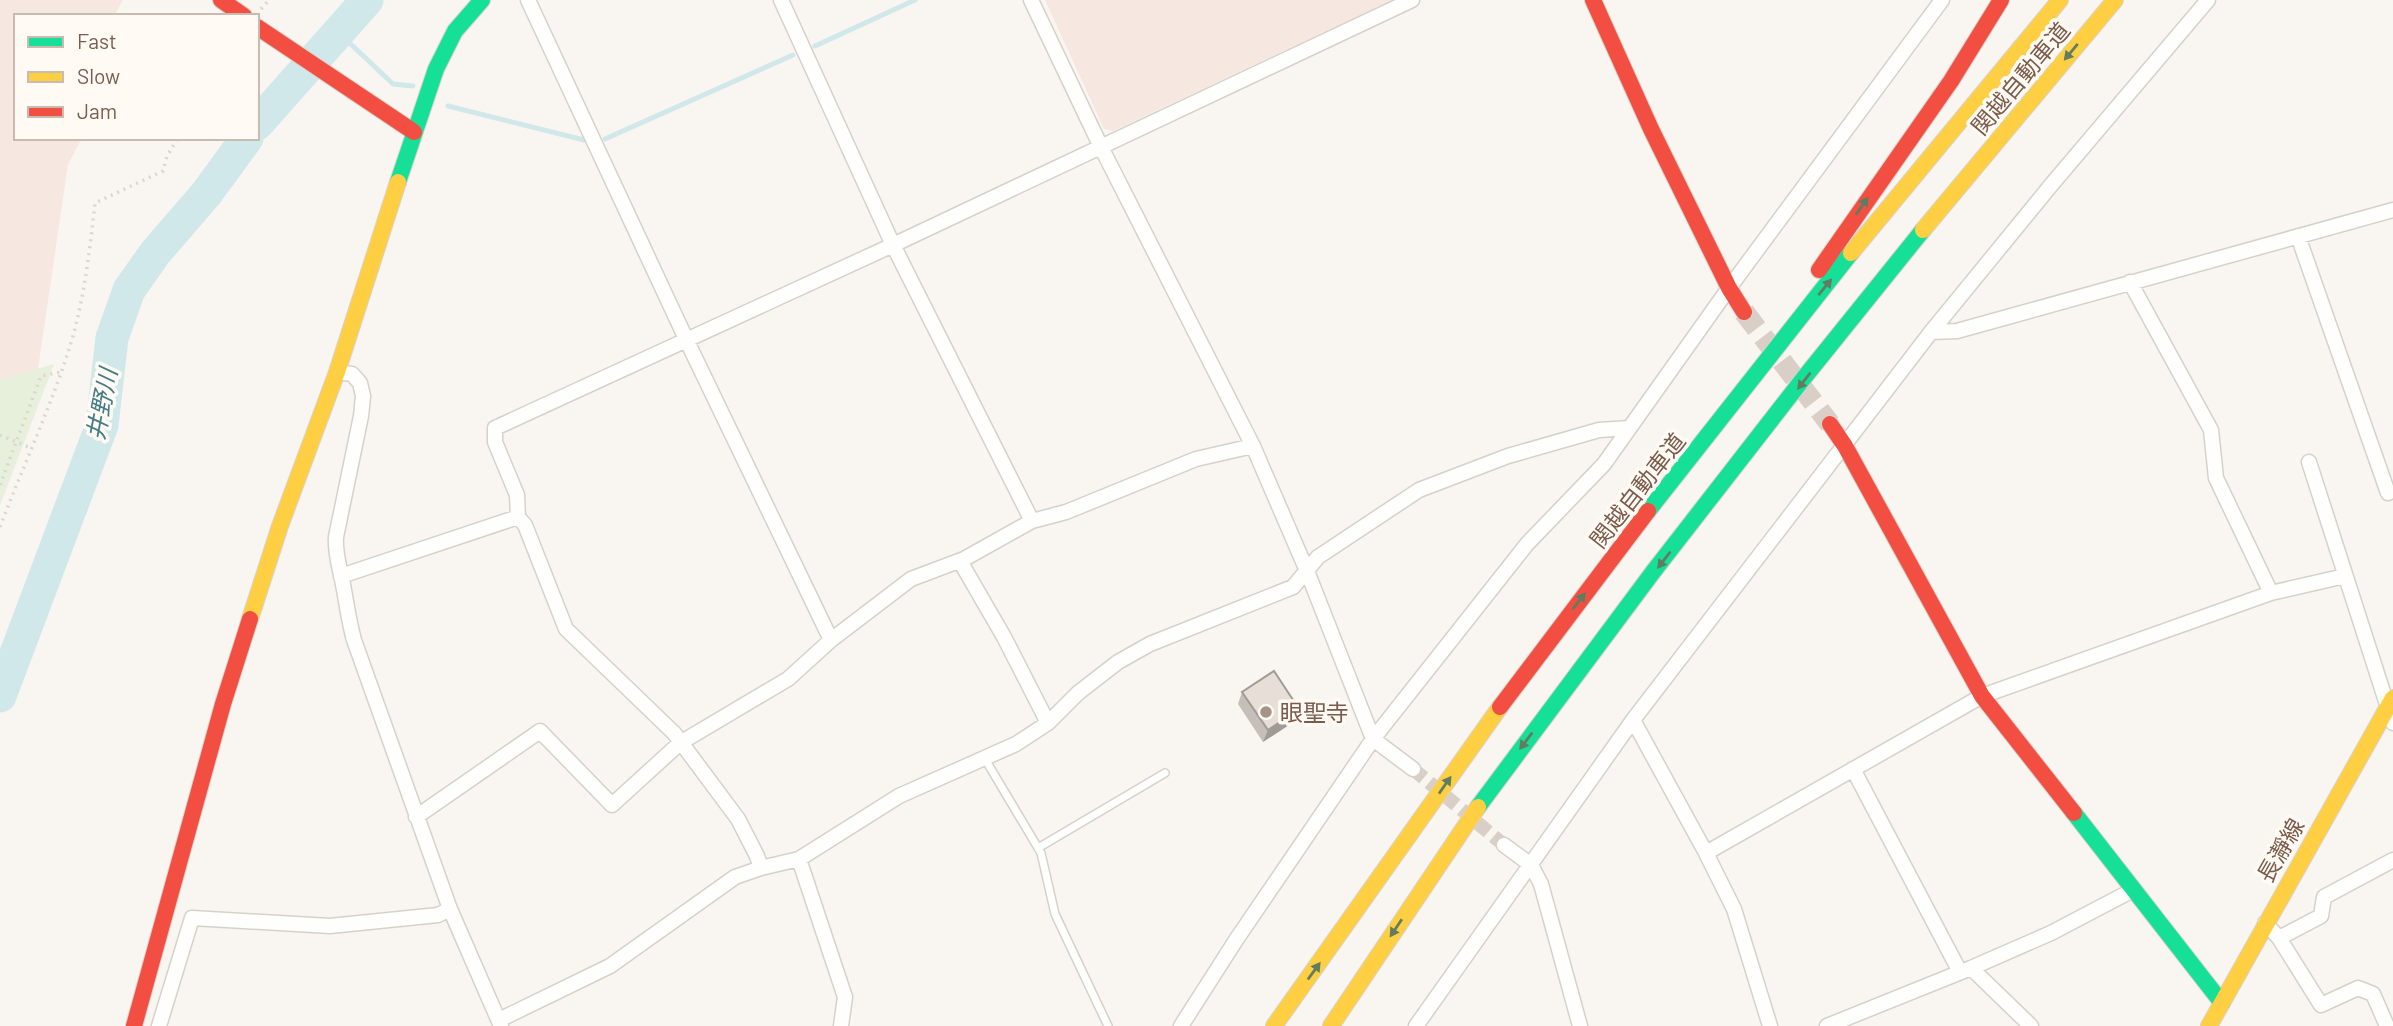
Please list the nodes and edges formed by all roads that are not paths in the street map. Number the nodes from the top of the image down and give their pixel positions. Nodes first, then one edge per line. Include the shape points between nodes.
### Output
1 (221, 0) edge
2 (482, 0) edge
3 (528, 0) edge
4 (781, 0) edge
5 (1031, 0) edge
6 (1412, 0) edge
7 (1593, 0) edge
8 (1942, 0) edge
9 (2001, 0) edge
10 (2060, 0) edge
11 (2115, 0) edge
12 (2133, 0) edge
13 (2208, 0) edge
14 (241, 14) edge
15 (259, 28) edge
16 (414, 132) junction
17 (1101, 147) junction
18 (2393, 210) edge
19 (2298, 236) junction
20 (893, 245) junction
21 (1892, 270) junction
22 (2130, 282) junction
23 (1729, 288) junction
24 (1744, 312) tunnel mouth
25 (1931, 332) junction
26 (687, 339) junction
27 (337, 372) junction
28 (1830, 424) tunnel mouth
29 (1715, 425) junction
30 (1629, 428) junction
31 (1253, 446) junction
32 (1845, 446) junction
33 (2309, 462) dead end
34 (2388, 493) dead end
35 (518, 517) junction
36 (1032, 521) junction
37 (960, 561) junction
38 (1307, 572) junction
39 (341, 576) junction
40 (2345, 576) junction
41 (2271, 593) junction
42 (831, 640) junction
43 (1982, 696) junction
44 (2391, 709) edge
45 (1633, 720) junction
46 (1048, 723) junction
47 (1373, 739) junction
48 (680, 743) junction
49 (985, 759) junction
50 (1413, 769) tunnel mouth
51 (1853, 769) junction
52 (1165, 773) dead end
53 (416, 817) junction
54 (1504, 845) tunnel mouth
55 (1038, 848) junction
56 (1706, 853) junction
57 (799, 859) junction
58 (2393, 860) edge
59 (1531, 865) junction
60 (761, 868) junction
61 (2133, 890) junction
62 (450, 909) junction
63 (2265, 923) junction
64 (2279, 938) junction
65 (1965, 970) junction
66 (2222, 1003) junction
67 (500, 1023) edge
68 (1419, 1025) edge
69 (134, 1026) edge
70 (159, 1026) edge
71 (841, 1026) edge
72 (1108, 1026) edge
73 (1181, 1026) edge
74 (1274, 1026) edge
75 (1331, 1026) edge
76 (1580, 1026) edge
77 (1770, 1026) edge
78 (1827, 1026) edge
79 (2031, 1026) edge
80 (2209, 1026) edge
81 (2387, 1026) edge

1 - 14 main road
2 - 16 main road via 455,31
3 - 26 street
4 - 20 street
5 - 17 street
6 - 17 street
7 - 23 main road
8 - 23 street
29 -> 9 main road via 1951,81
29 -> 10 main road, 関越自動車道
11 -> 21 main road, 関越自動車道
12 - 21 main road via 1984,173
13 - 25 street
15 - 16 main road
16 - 27 main road
17 - 20 street
17 - 31 street
18 - 19 street
19 - 22 street
19 - 34 street
20 - 26 street
20 - 36 street
21 -> 75 main road, 関越自動車道 via 1504,770
22 - 25 street via 1956,331
22 - 41 street via 2211,430 2216,478
23 - 24 main road
23 - 30 street
25 - 32 street
26 - 35 street via 495,428 495,442 517,495
26 - 42 street
27 - 39 street via 352,374 363,396 336,537
27 - 69 main road via 280,526 223,704
28 - 32 main road
74 -> 29 main road, 関越自動車道 via 1475,742
30 - 38 street via 1598,430 1508,456 1419,490 1318,557
30 - 47 street via 1604,464 1527,544
31 - 36 street via 1196,459 1066,512
31 - 38 street
32 - 43 main road
32 - 45 street
33 - 40 street
35 - 39 street
35 - 48 street via 565,629
36 - 37 street
37 - 42 street via 911,579
37 - 46 street
38 - 46 street via 1293,587 1150,644 1118,662
38 - 47 street
39 - 53 street via 354,640
40 - 41 street
40 - 44 street
41 - 43 street
42 - 48 street via 788,679
43 - 51 street
43 - 61 main road
44 - 63 main road, 長瀞線
45 - 56 street
45 - 59 street
46 - 49 street
47 - 50 street
47 - 73 street
48 - 53 street via 612,805 540,731
48 - 60 street via 738,819
49 - 55 lane
49 - 57 street via 899,796
51 - 56 street
51 - 65 street
52 - 55 lane
53 - 62 street
54 - 59 street
55 - 72 lane via 1055,914
56 - 77 street via 1734,909
57 - 60 street
57 - 71 street via 845,997
58 - 64 street via 2324,897 2321,916
59 - 68 street
59 - 76 street via 1541,884
60 - 67 street via 735,877 610,966
61 - 65 street via 2051,933
61 - 66 main road
62 - 67 street
62 - 70 street via 438,915 330,926 192,918
63 - 64 street
63 - 66 main road, 長瀞線
64 - 81 street via 2321,1005 2358,988 2373,994
65 - 78 street
65 - 79 street
66 - 80 main road, 長瀞線

